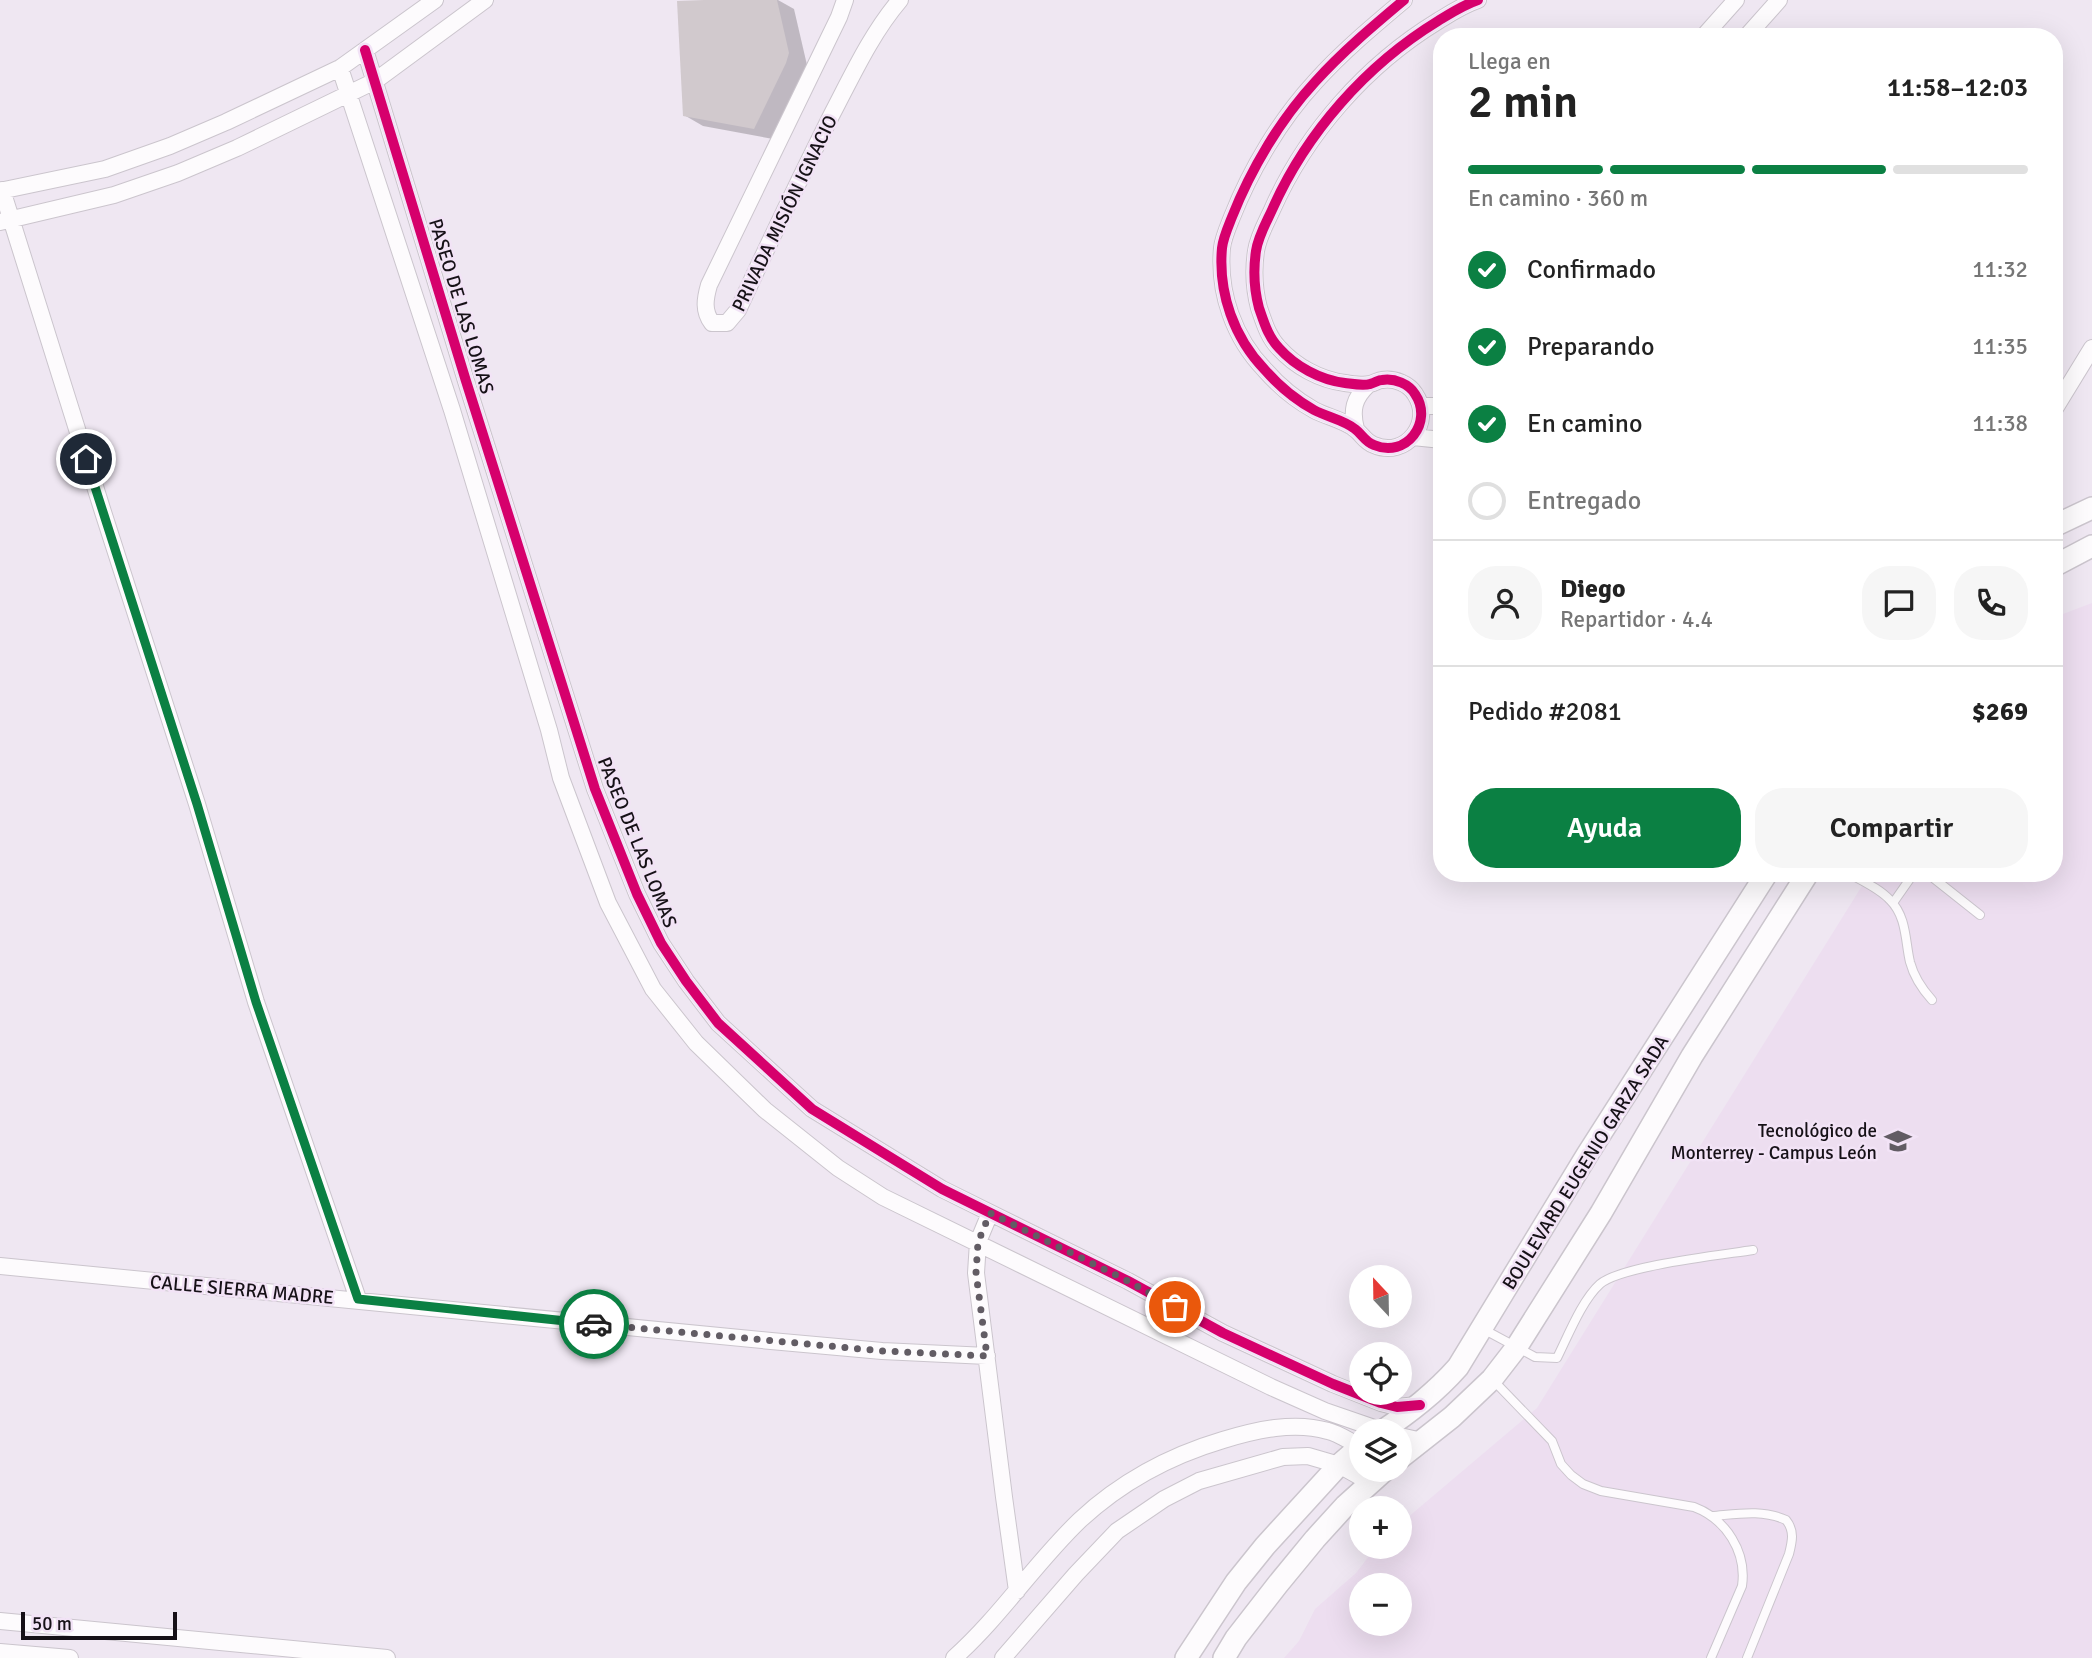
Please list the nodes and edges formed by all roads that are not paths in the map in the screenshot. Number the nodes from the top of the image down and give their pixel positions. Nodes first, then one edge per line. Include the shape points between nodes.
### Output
1 (435, 0) edge
2 (485, 0) edge
3 (845, 0) edge
4 (900, 0) edge
5 (1404, 0) edge
6 (1478, 0) edge
7 (1736, 0) edge
8 (1779, 0) edge
9 (1711, 28) edge
10 (1754, 28) edge
11 (365, 50) junction
12 (340, 68) junction
13 (375, 81) junction
14 (349, 95) junction
15 (1, 191) edge
16 (6, 221) edge
17 (2092, 348) edge
18 (1368, 385) junction
19 (2063, 395) edge
20 (1422, 406) junction
21 (1433, 406) edge
22 (1356, 429) junction
23 (1413, 437) junction
24 (1433, 439) edge
25 (2092, 508) edge
26 (2063, 522) edge
27 (2092, 546) edge
28 (2063, 561) edge
29 (573, 723) junction
30 (549, 730) junction
31 (1761, 882) edge
32 (1802, 882) edge
33 (1863, 882) edge
34 (1908, 882) edge
35 (1938, 882) edge
36 (1893, 903) junction
37 (1980, 915) dead end
38 (1931, 1000) dead end
39 (990, 1213) junction
40 (978, 1242) junction
41 (1753, 1250) dead end
42 (0, 1266) edge
43 (358, 1299) junction
44 (1483, 1329) junction
45 (1517, 1349) junction
46 (987, 1356) junction
47 (1492, 1379) junction
48 (1420, 1405) junction
49 (1349, 1419) edge
50 (1403, 1419) edge
51 (1412, 1438) edge
52 (1349, 1440) edge
53 (1422, 1441) junction
54 (1552, 1441) junction
55 (1564, 1447) dead end
56 (1412, 1449) edge
57 (1189, 1450) junction
58 (1349, 1456) edge
59 (1339, 1465) junction
60 (1349, 1468) edge
61 (1199, 1480) junction
62 (1372, 1482) edge
63 (1712, 1516) junction
64 (1017, 1591) junction
65 (0, 1621) edge
66 (22, 1623) junction
67 (7, 1654) edge
68 (70, 1658) edge
69 (387, 1658) edge
70 (954, 1658) edge
71 (1003, 1658) edge
72 (1186, 1658) edge
73 (1224, 1658) edge
74 (1711, 1658) edge
75 (1747, 1658) edge

1 - 11 street
2 - 13 street
3 - 4 street, PRIVADA MISIÓN IGNACIO via 709,285 705,308 712,323 727,323 738,310 844,91 879,27
5 - 22 street via 1354,43 1298,102 1252,173 1222,245 1226,305 1242,341 1287,392 1315,411
6 - 18 street via 1419,33 1339,104 1286,180 1256,249 1253,280 1257,301 1276,346 1315,375
7 - 9 street
8 - 10 street
11 - 12 street
11 - 13 street, PASEO DE LAS LOMAS
12 - 14 street, PASEO DE LAS LOMAS
12 - 15 street via 226,122 105,169
13 - 14 street
13 - 29 street, PASEO DE LAS LOMAS
14 - 16 street via 178,173 114,195
14 - 30 street, PASEO DE LAS LOMAS via 452,410
15 - 16 street
16 - 43 street via 197,804 256,1002
17 - 19 street
18 - 20 street via 1384,379 1400,381 1414,391
18 - 22 street via 1354,405
20 - 21 street
20 - 23 street
22 - 23 street via 1362,438 1382,448 1394,448
23 - 24 street
25 - 26 street
27 - 28 street
29 - 30 street
29 - 39 street, PASEO DE LAS LOMAS via 616,844 655,931 718,1023 812,1110
30 - 40 street, PASEO DE LAS LOMAS via 561,778 608,902 653,989 674,1017 765,1110 838,1168 883,1197
31 - 44 street, BOULEVARD EUGENIO GARZA SADA via 1587,1155
32 - 45 street, BOULEVARD EUGENIO GARZA SADA
33 - 36 lane
34 - 36 lane
35 - 37 lane
36 - 38 lane via 1903,920 1915,977
39 - 40 street
39 - 48 street, PASEO DE LAS LOMAS via 1223,1334 1342,1388 1396,1407
40 - 46 street via 976,1273
40 - 49 street, PASEO DE LAS LOMAS via 1271,1387
41 - 45 lane via 1609,1278 1592,1293 1557,1358 1535,1357
42 - 43 street, CALLE SIERRA MADRE
43 - 46 street, CALLE SIERRA MADRE via 854,1348
44 - 45 lane
44 - 48 street, BOULEVARD EUGENIO GARZA SADA via 1458,1367
45 - 47 street, BOULEVARD EUGENIO GARZA SADA
46 - 64 street
47 - 53 street, BOULEVARD EUGENIO GARZA SADA
47 - 54 lane
48 - 50 street, BOULEVARD EUGENIO GARZA SADA
51 - 53 street, PASEO DE LAS LOMAS
52 - 57 street via 1306,1426 1280,1427
53 - 56 street, BOULEVARD EUGENIO GARZA SADA
54 - 55 lane
54 - 63 lane via 1561,1464 1591,1488 1679,1504
57 - 61 street
57 - 64 street via 1149,1469 1104,1499
58 - 59 street
59 - 60 street
59 - 61 street via 1308,1456 1283,1457
59 - 72 street via 1236,1582
61 - 71 street via 1117,1531
62 - 73 street via 1300,1557
63 - 74 lane via 1733,1539 1744,1576
63 - 75 lane via 1770,1514 1786,1520 1792,1531 1789,1554
64 - 70 street
65 - 66 street
66 - 67 street
66 - 69 street
67 - 68 street

